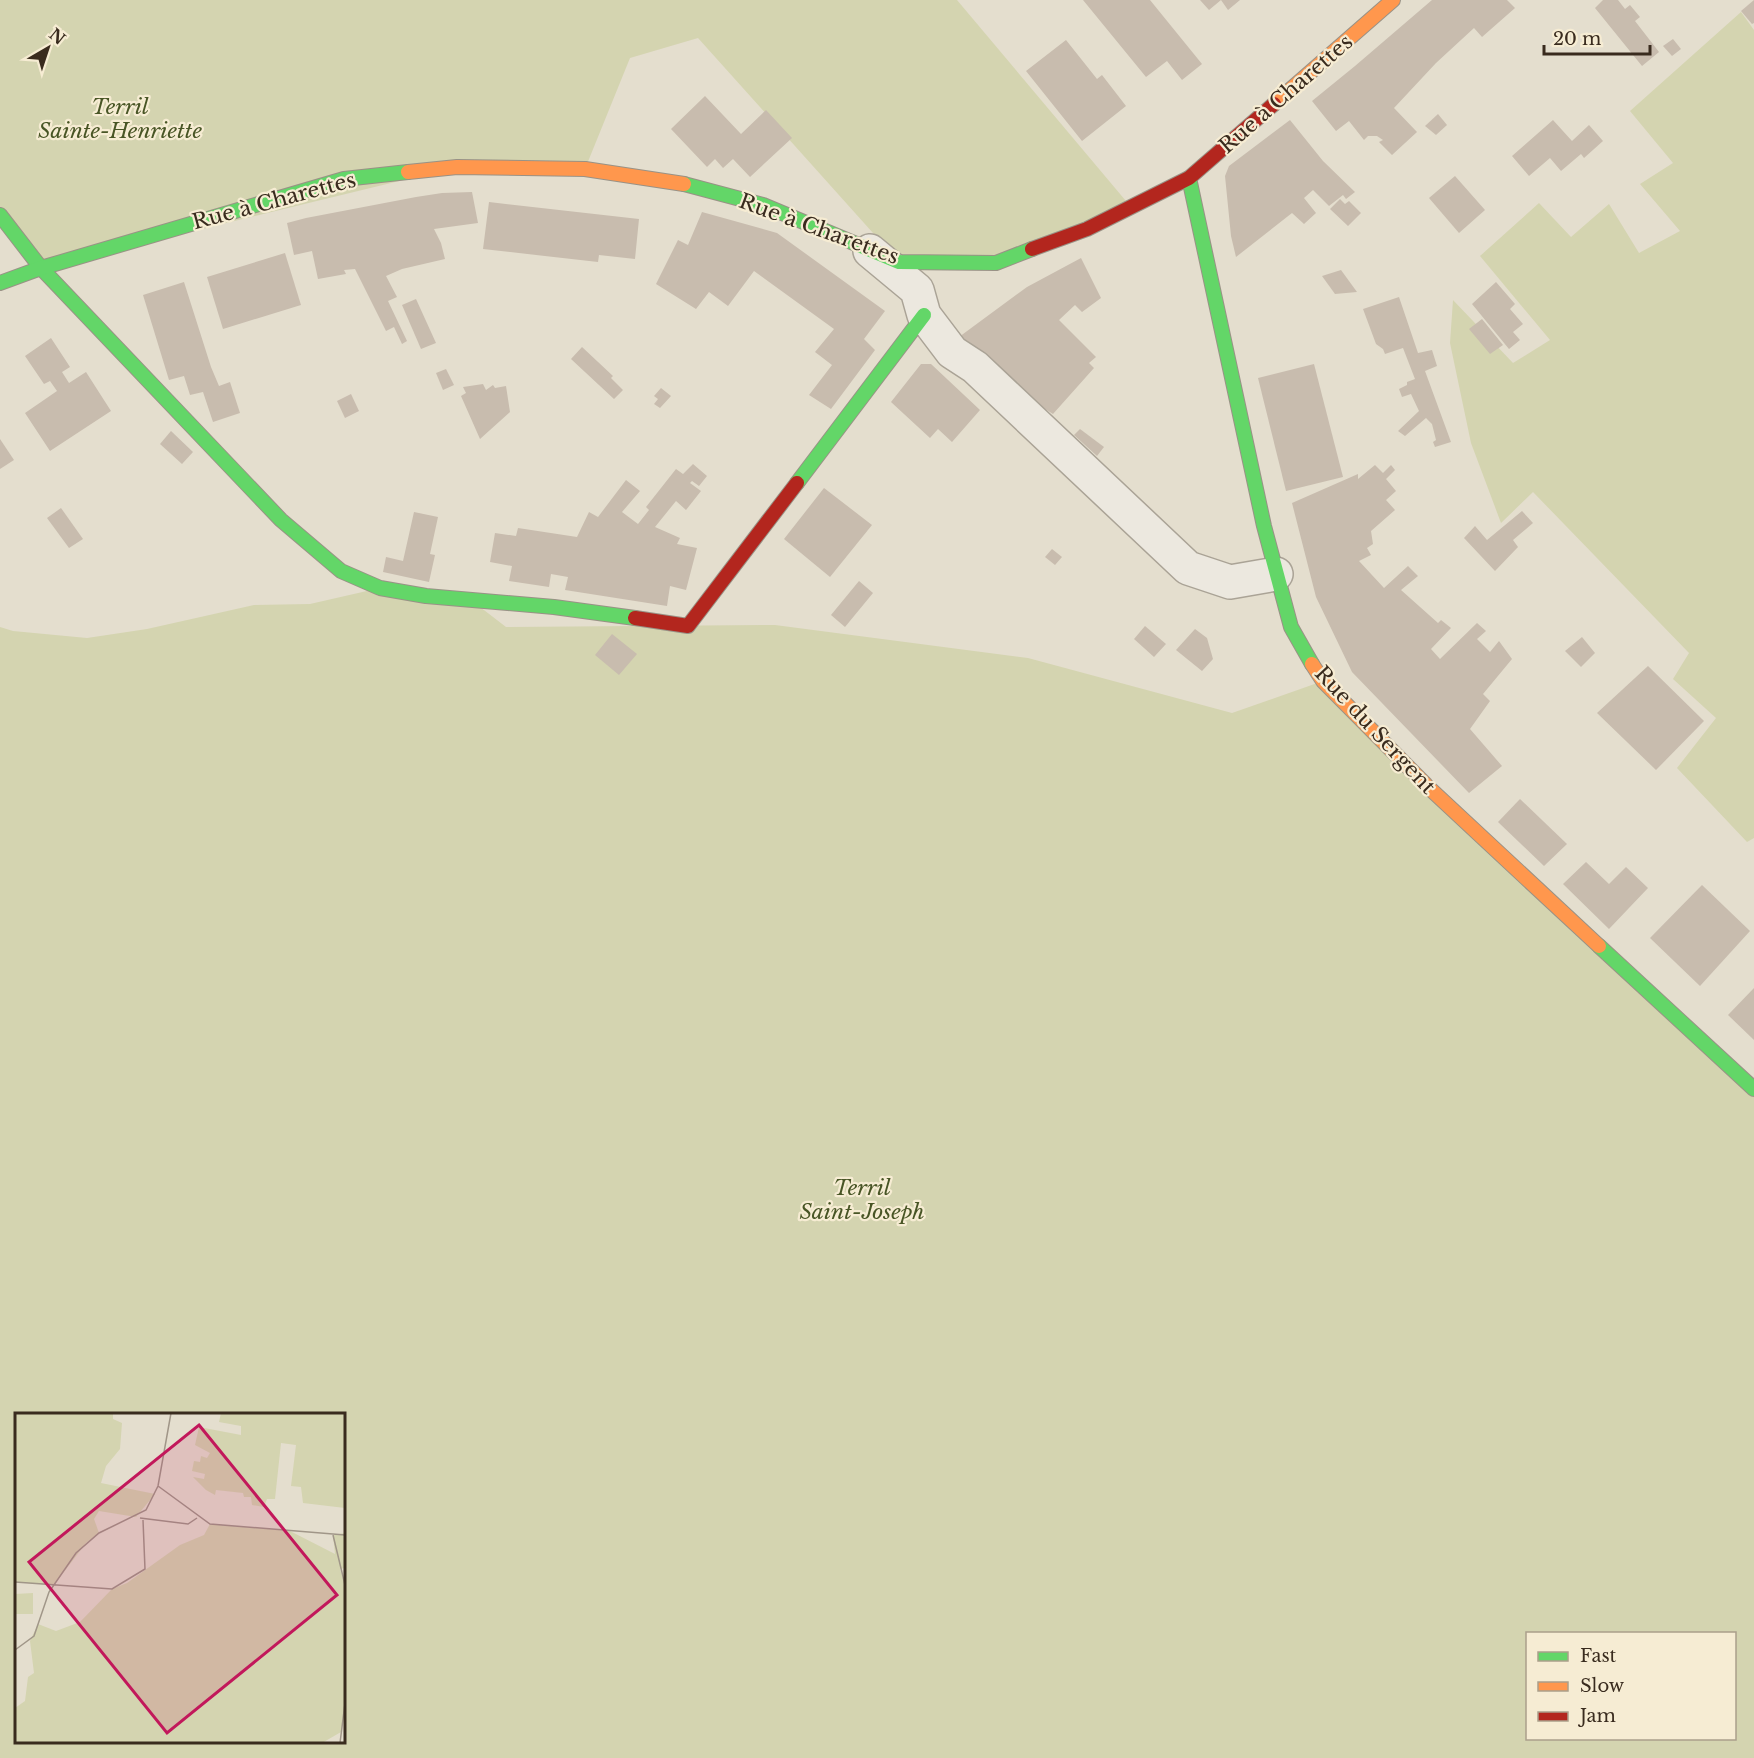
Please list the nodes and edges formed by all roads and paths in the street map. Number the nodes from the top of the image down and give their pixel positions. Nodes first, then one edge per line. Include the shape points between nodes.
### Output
1 (1393, 0) edge
2 (1189, 178) junction
3 (0, 216) edge
4 (870, 251) junction
5 (41, 267) junction
6 (0, 283) edge
7 (924, 315) junction
8 (1276, 574) junction
9 (1754, 1089) edge

1 - 2 street, Rue à Charettes
2 - 4 street, Rue à Charettes via 1087,229 996,263 899,262
2 - 8 street, Rue du Sergent
3 - 5 street
4 - 5 street, Rue à Charettes via 763,206 676,182 585,169 458,167 344,179
4 - 7 street via 917,290
5 - 6 street, Rue à Charettes
5 - 7 street via 281,520 341,571 380,588 403,592 688,626
7 - 8 street via 952,352 975,367 1188,568 1230,582
8 - 9 street, Rue du Sergent via 1291,627 1323,681 1426,785

